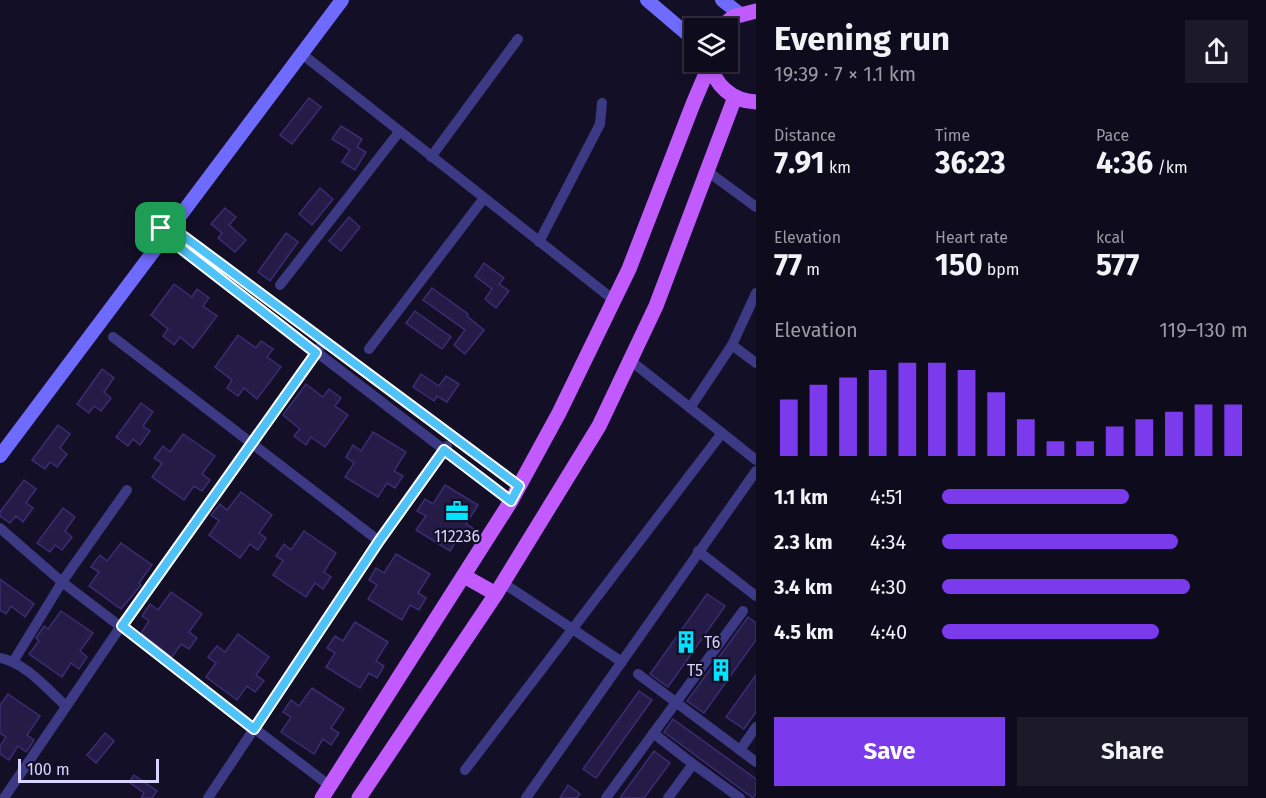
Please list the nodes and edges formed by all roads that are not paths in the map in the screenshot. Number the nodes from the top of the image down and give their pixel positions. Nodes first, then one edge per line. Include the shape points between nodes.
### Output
1 (332, 0) edge
2 (342, 0) edge
3 (647, 0) edge
4 (722, 0) edge
5 (756, 11) edge
6 (740, 14) junction
7 (733, 18) edge
8 (684, 29) edge
9 (518, 39) dead end
10 (302, 54) junction
11 (706, 72) edge
12 (713, 72) edge
13 (735, 97) junction
14 (756, 102) edge
15 (602, 103) dead end
16 (399, 132) junction
17 (431, 157) junction
18 (707, 171) junction
19 (483, 198) junction
20 (756, 207) edge
21 (166, 231) junction
22 (539, 242) junction
23 (280, 285) dead end
24 (756, 293) edge
25 (615, 301) junction
26 (113, 337) dead end
27 (324, 342) junction
28 (732, 345) junction
29 (369, 349) dead end
30 (316, 353) junction
31 (630, 361) junction
32 (756, 363) edge
33 (690, 408) junction
34 (722, 433) junction
35 (453, 438) junction
36 (0, 442) edge
37 (250, 443) junction
38 (444, 450) junction
39 (0, 456) edge
40 (756, 460) edge
41 (756, 471) edge
42 (519, 486) junction
43 (127, 490) dead end
44 (511, 501) junction
45 (0, 528) edge
46 (379, 541) junction
47 (698, 551) junction
48 (464, 576) junction
49 (62, 582) junction
50 (499, 589) junction
51 (756, 596) edge
52 (742, 611) dead end
53 (122, 626) junction
54 (573, 630) junction
55 (0, 658) edge
56 (13, 662) junction
57 (622, 662) junction
58 (638, 674) dead end
59 (675, 703) junction
60 (66, 705) junction
61 (756, 727) edge
62 (254, 729) junction
63 (653, 733) junction
64 (740, 750) junction
65 (756, 762) edge
66 (693, 764) junction
67 (465, 770) dead end
68 (326, 792) edge
69 (736, 797) edge
70 (4, 798) edge
71 (208, 798) edge
72 (359, 798) edge
73 (525, 798) edge
74 (606, 798) edge
75 (668, 798) edge

1 - 21 street
2 - 10 street
3 - 8 street
4 - 6 street
5 - 6 main road
6 - 7 main road
9 - 17 street
10 - 16 street
10 - 21 street
11 - 25 main road
12 - 13 main road via 718,84
13 - 14 main road
13 - 18 main road
15 - 22 street via 600,124
16 - 17 street
16 - 23 street
17 - 19 street
18 - 20 street
18 - 31 main road via 656,306
19 - 22 street
19 - 29 street
21 - 27 street
21 - 30 street
21 - 36 street
21 - 39 street
22 - 25 street
24 - 28 street
25 - 42 main road
26 - 37 street
27 - 30 street
27 - 35 street
28 - 32 street
28 - 33 street
30 - 37 street
30 - 38 street
31 - 33 street
31 - 50 main road via 599,426
33 - 34 street
34 - 40 street
34 - 54 street
35 - 38 street
35 - 42 street
37 - 46 street
37 - 53 street
38 - 44 street
38 - 46 street
41 - 47 street
42 - 44 main road
43 - 49 street
44 - 48 main road
45 - 49 street
46 - 62 street
47 - 51 street
47 - 57 street
48 - 50 main road
48 - 68 main road
49 - 53 street
49 - 56 street
50 - 54 street
50 - 72 main road
52 - 59 street
53 - 60 street
53 - 62 street
54 - 57 street
54 - 67 street
55 - 56 street
56 - 60 street
57 - 73 street
58 - 59 street
59 - 63 street
59 - 64 street
60 - 70 street
61 - 64 street
62 - 68 street
62 - 71 street
63 - 66 street
63 - 74 street
64 - 65 street
66 - 69 street
66 - 75 street

